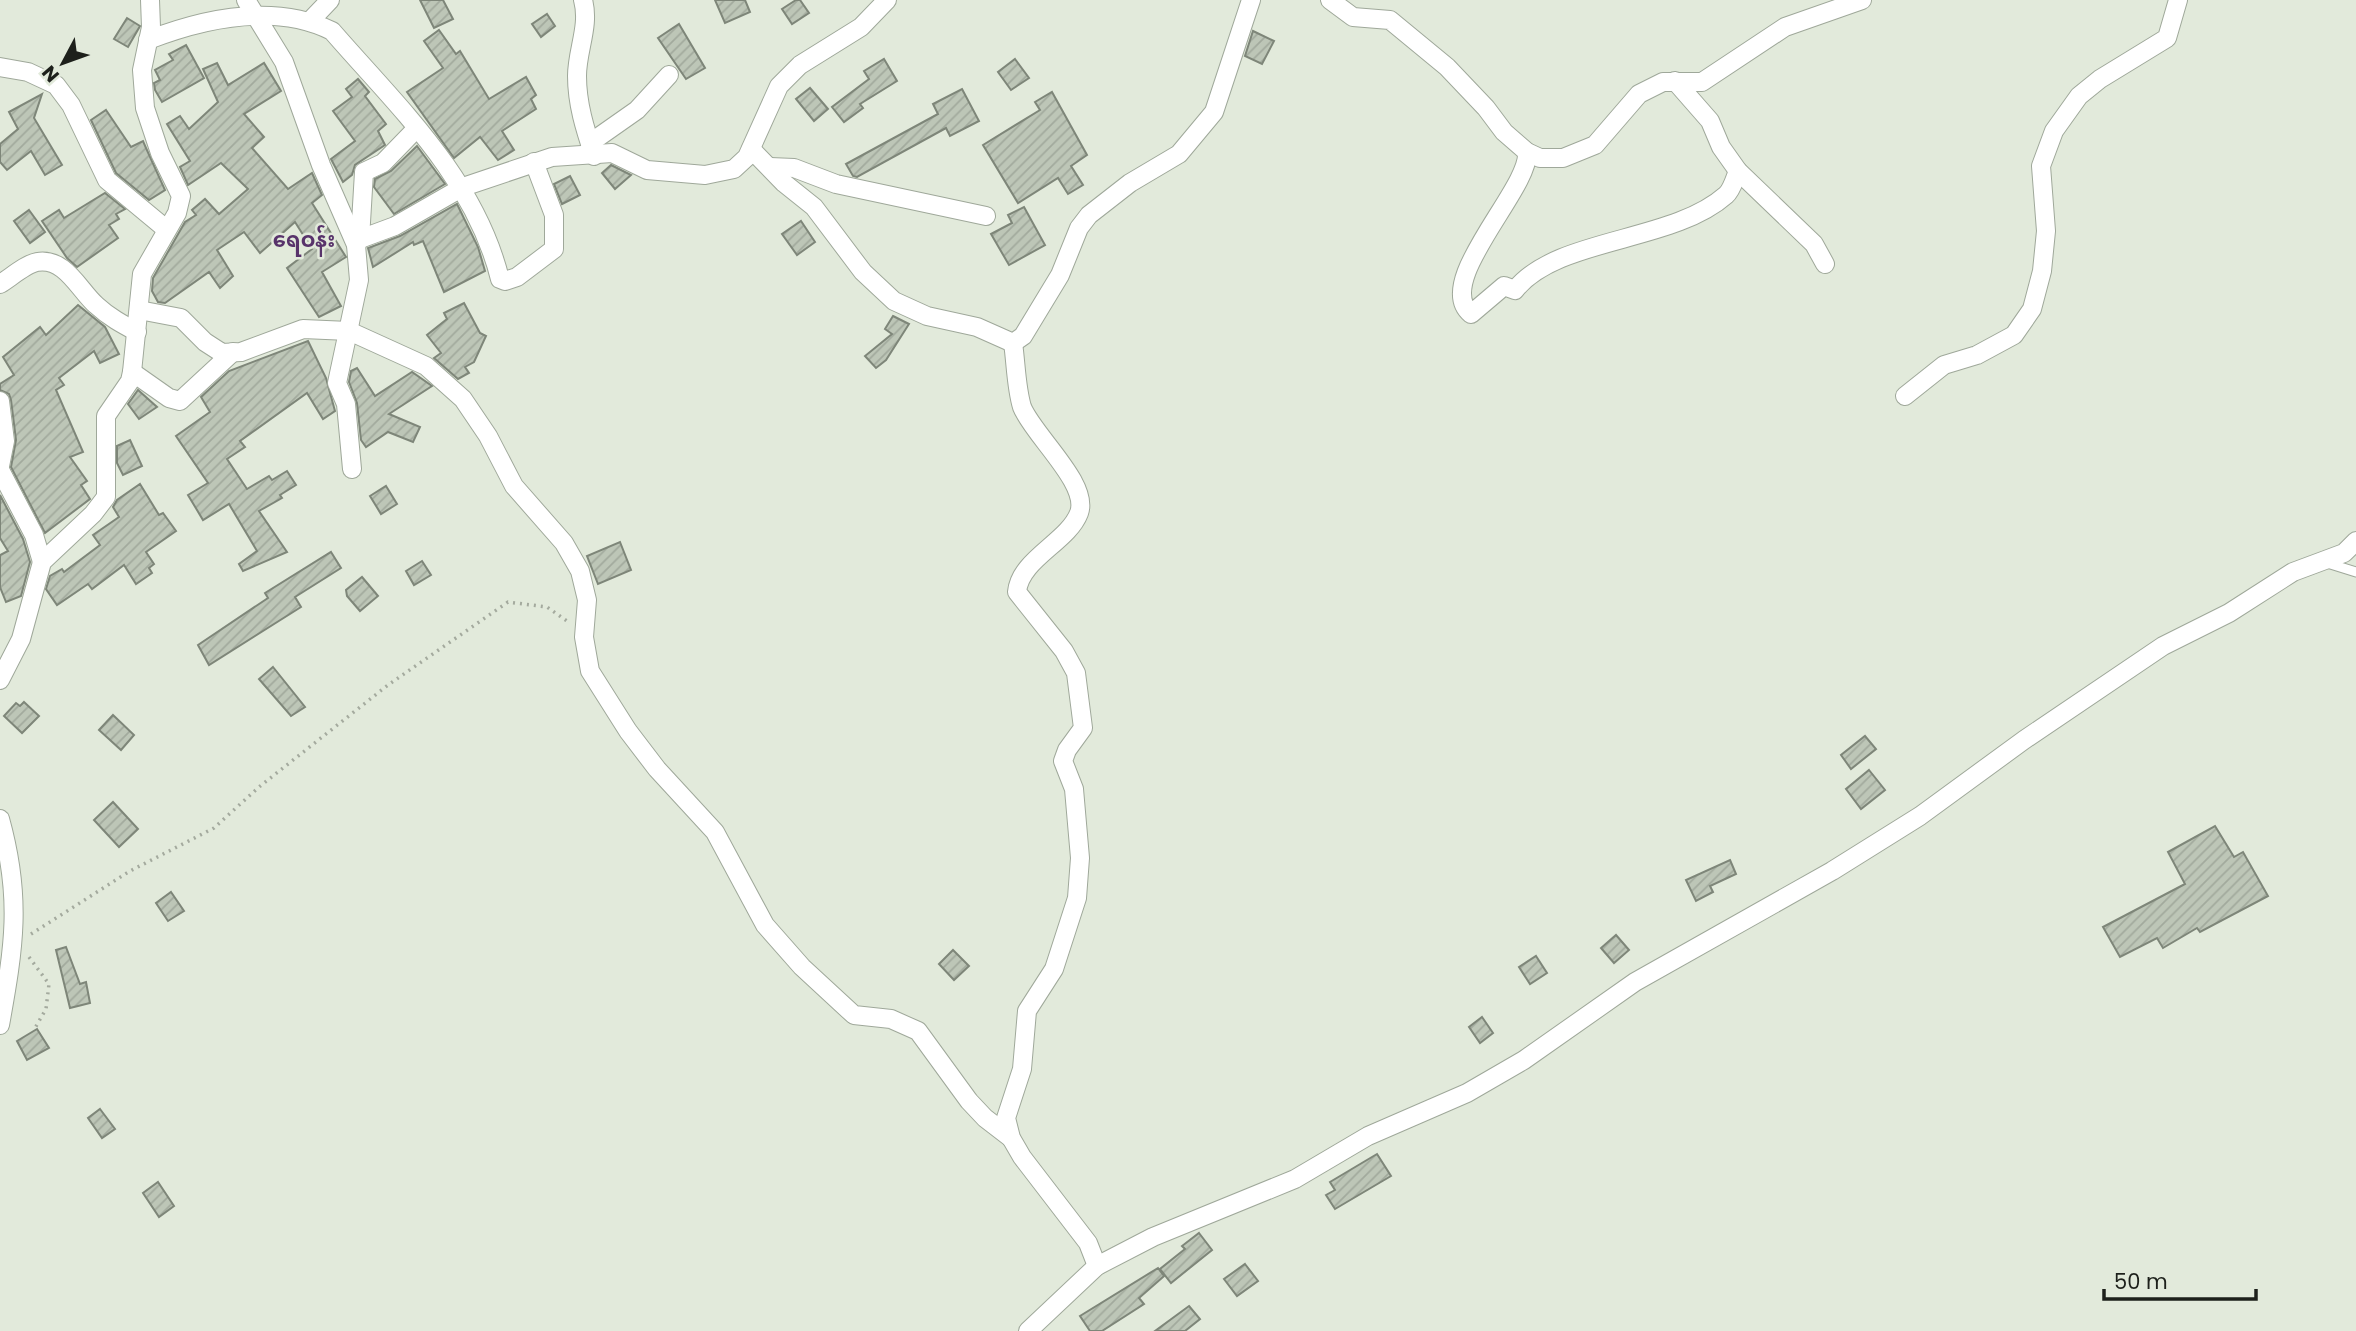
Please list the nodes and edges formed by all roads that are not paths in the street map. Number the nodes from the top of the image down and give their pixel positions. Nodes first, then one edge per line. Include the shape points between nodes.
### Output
1 (150, 0) edge
2 (246, 0) edge
3 (330, 0) edge
4 (583, 0) edge
5 (887, 0) edge
6 (1251, 0) edge
7 (1330, 0) edge
8 (1861, 0) edge
9 (2178, 0) edge
10 (255, 17) junction
11 (310, 20) junction
12 (148, 40) junction
13 (0, 67) edge
14 (669, 75) dead end
15 (1675, 81) junction
16 (416, 129) junction
17 (751, 149) junction
18 (592, 150) junction
19 (1527, 152) junction
20 (534, 162) junction
21 (770, 167) junction
22 (1738, 171) junction
23 (463, 187) junction
24 (986, 216) dead end
25 (166, 229) junction
26 (358, 242) junction
27 (1825, 264) dead end
28 (0, 284) edge
29 (139, 310) junction
30 (349, 331) junction
31 (137, 332) junction
32 (1013, 343) junction
33 (233, 352) junction
34 (132, 372) junction
35 (1905, 396) dead end
36 (0, 401) edge
37 (0, 468) edge
38 (352, 468) dead end
39 (2356, 541) edge
40 (2322, 561) junction
41 (42, 562) junction
42 (2356, 572) edge
43 (0, 680) edge
44 (0, 819) edge
45 (0, 1025) edge
46 (1011, 1138) junction
47 (1097, 1266) junction
48 (1028, 1331) edge

1 - 12 street
2 - 10 street
3 - 11 street
4 - 18 street via 586,12 577,74 580,114
5 - 17 street via 861,27 800,65 779,86
6 - 32 street via 1214,112 1179,154 1089,215 1060,275 1023,336
7 - 19 street via 1353,17 1390,20 1401,28 1447,67
8 - 15 street via 1785,27 1702,82
9 - 35 street via 2167,38 2079,96 2054,131 2041,166 2046,231 2032,309 2014,335 1977,355 1944,365
10 - 11 street via 285,15
10 - 12 street via 183,26
10 - 26 street via 284,62 321,165
11 - 16 street via 332,31
12 - 25 street via 142,70 145,108 159,153 181,196
13 - 25 street via 28,72 56,85 71,105 107,180
14 - 18 street
15 - 19 street via 1639,94 1595,145 1563,158 1540,158
15 - 22 street via 1710,121
16 - 23 street
16 - 26 street via 383,163 364,172
17 - 18 street via 734,169 705,174 647,170 612,153
17 - 21 street
18 - 20 street
19 - 22 street via 1524,174 1486,230 1467,273 1462,298 1471,314 1504,286 1515,290 1524,279 1581,250 1657,231 1704,208 1728,194
20 - 23 street
20 - 23 street via 554,215 554,249 517,277 500,279
21 - 24 street via 794,168 836,184
21 - 32 street via 814,207 863,272 894,301
22 - 27 street via 1814,244
23 - 26 street
25 - 29 street via 142,274
26 - 30 street via 359,280
28 - 31 street via 36,262 53,263 111,318
29 - 31 street
29 - 33 street via 181,318 205,342 222,353
30 - 33 street via 303,329
30 - 38 street via 337,383 345,404
30 - 46 street via 426,366 463,400 514,486 564,543 580,571 587,600 584,637 590,671 657,769 715,832 778,943 854,1015 891,1019 918,1031 969,1101
31 - 34 street
32 - 46 street via 1023,407 1081,495 1079,513 1027,572 1017,592 1076,673 1083,728 1063,761 1074,789 1080,858 1077,898 1054,969 1027,1011 1022,1069 1006,1118
33 - 34 street via 180,401
34 - 41 street via 106,416 106,496
36 - 37 street via 5,440
37 - 41 street via 34,535
39 - 40 street via 2344,553
40 - 42 lane
40 - 47 street via 2293,572 2229,613 2163,646 1920,816 1635,982 1524,1060 1368,1136 1295,1179 1153,1237
41 - 43 street via 21,639
44 - 45 street via 15,903 14,945
46 - 47 street via 1088,1243
47 - 48 street

